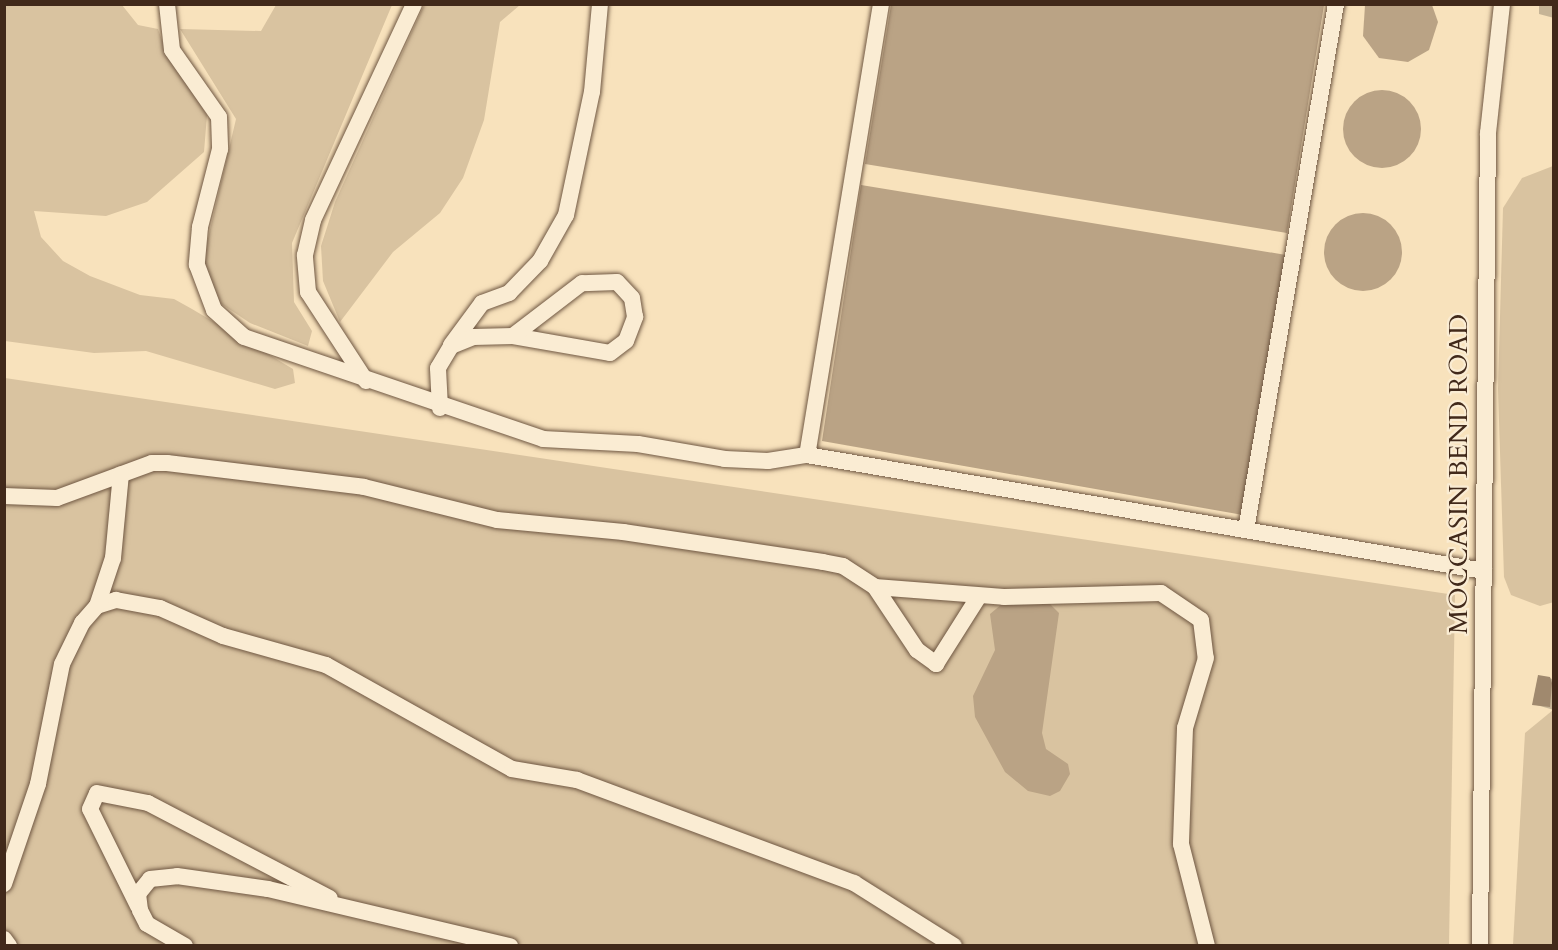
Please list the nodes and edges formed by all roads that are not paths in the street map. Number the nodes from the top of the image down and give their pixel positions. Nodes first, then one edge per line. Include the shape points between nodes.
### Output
1 (167, 4) edge
2 (414, 4) edge
3 (600, 4) edge
4 (881, 4) edge
5 (1336, 4) edge
6 (1502, 4) edge
7 (513, 336) junction
8 (451, 346) junction
9 (366, 381) junction
10 (440, 408) junction
11 (807, 455) junction
12 (121, 474) junction
13 (4, 496) edge
14 (1246, 530) junction
15 (1484, 571) junction
16 (875, 587) junction
17 (979, 596) junction
18 (97, 606) junction
19 (4, 884) edge
20 (338, 903) junction
21 (140, 910) junction
22 (4, 939) edge
23 (9, 945) edge
24 (185, 945) edge
25 (510, 945) edge
26 (954, 945) edge
27 (1207, 945) edge
28 (1480, 945) edge

1 - 9 street via 172,50 219,117 220,149 200,227 197,265 214,310 244,337
2 - 9 street via 313,220 304,255 308,292
3 - 8 street via 591,92 566,215 540,261 509,293 482,303
4 - 11 street
5 - 14 street
6 - 15 street, MOCCASIN BEND ROAD via 1488,133
7 - 7 street via 610,353 626,341 635,316 632,298 617,282 582,283
7 - 8 street via 472,337
8 - 10 street via 438,368
9 - 10 street
10 - 11 street via 543,439 638,444 725,459 768,461
11 - 14 street
12 - 13 street via 57,498
12 - 16 street via 167,463 294,483 364,487 497,520 623,532 843,566
12 - 18 street via 114,558
14 - 15 street
15 - 28 street, MOCCASIN BEND ROAD
16 - 17 street
16 - 17 street via 917,650 936,664
17 - 27 street via 1161,593 1201,620 1206,658 1185,728 1181,844
18 - 19 street via 81,623 62,664 38,784
18 - 26 street via 116,600 160,608 223,636 326,664 512,769 577,780 854,884
20 - 21 street via 167,875 143,884
20 - 21 street via 148,803 97,793 90,809
20 - 25 street
21 - 24 street via 147,924
22 - 23 street

